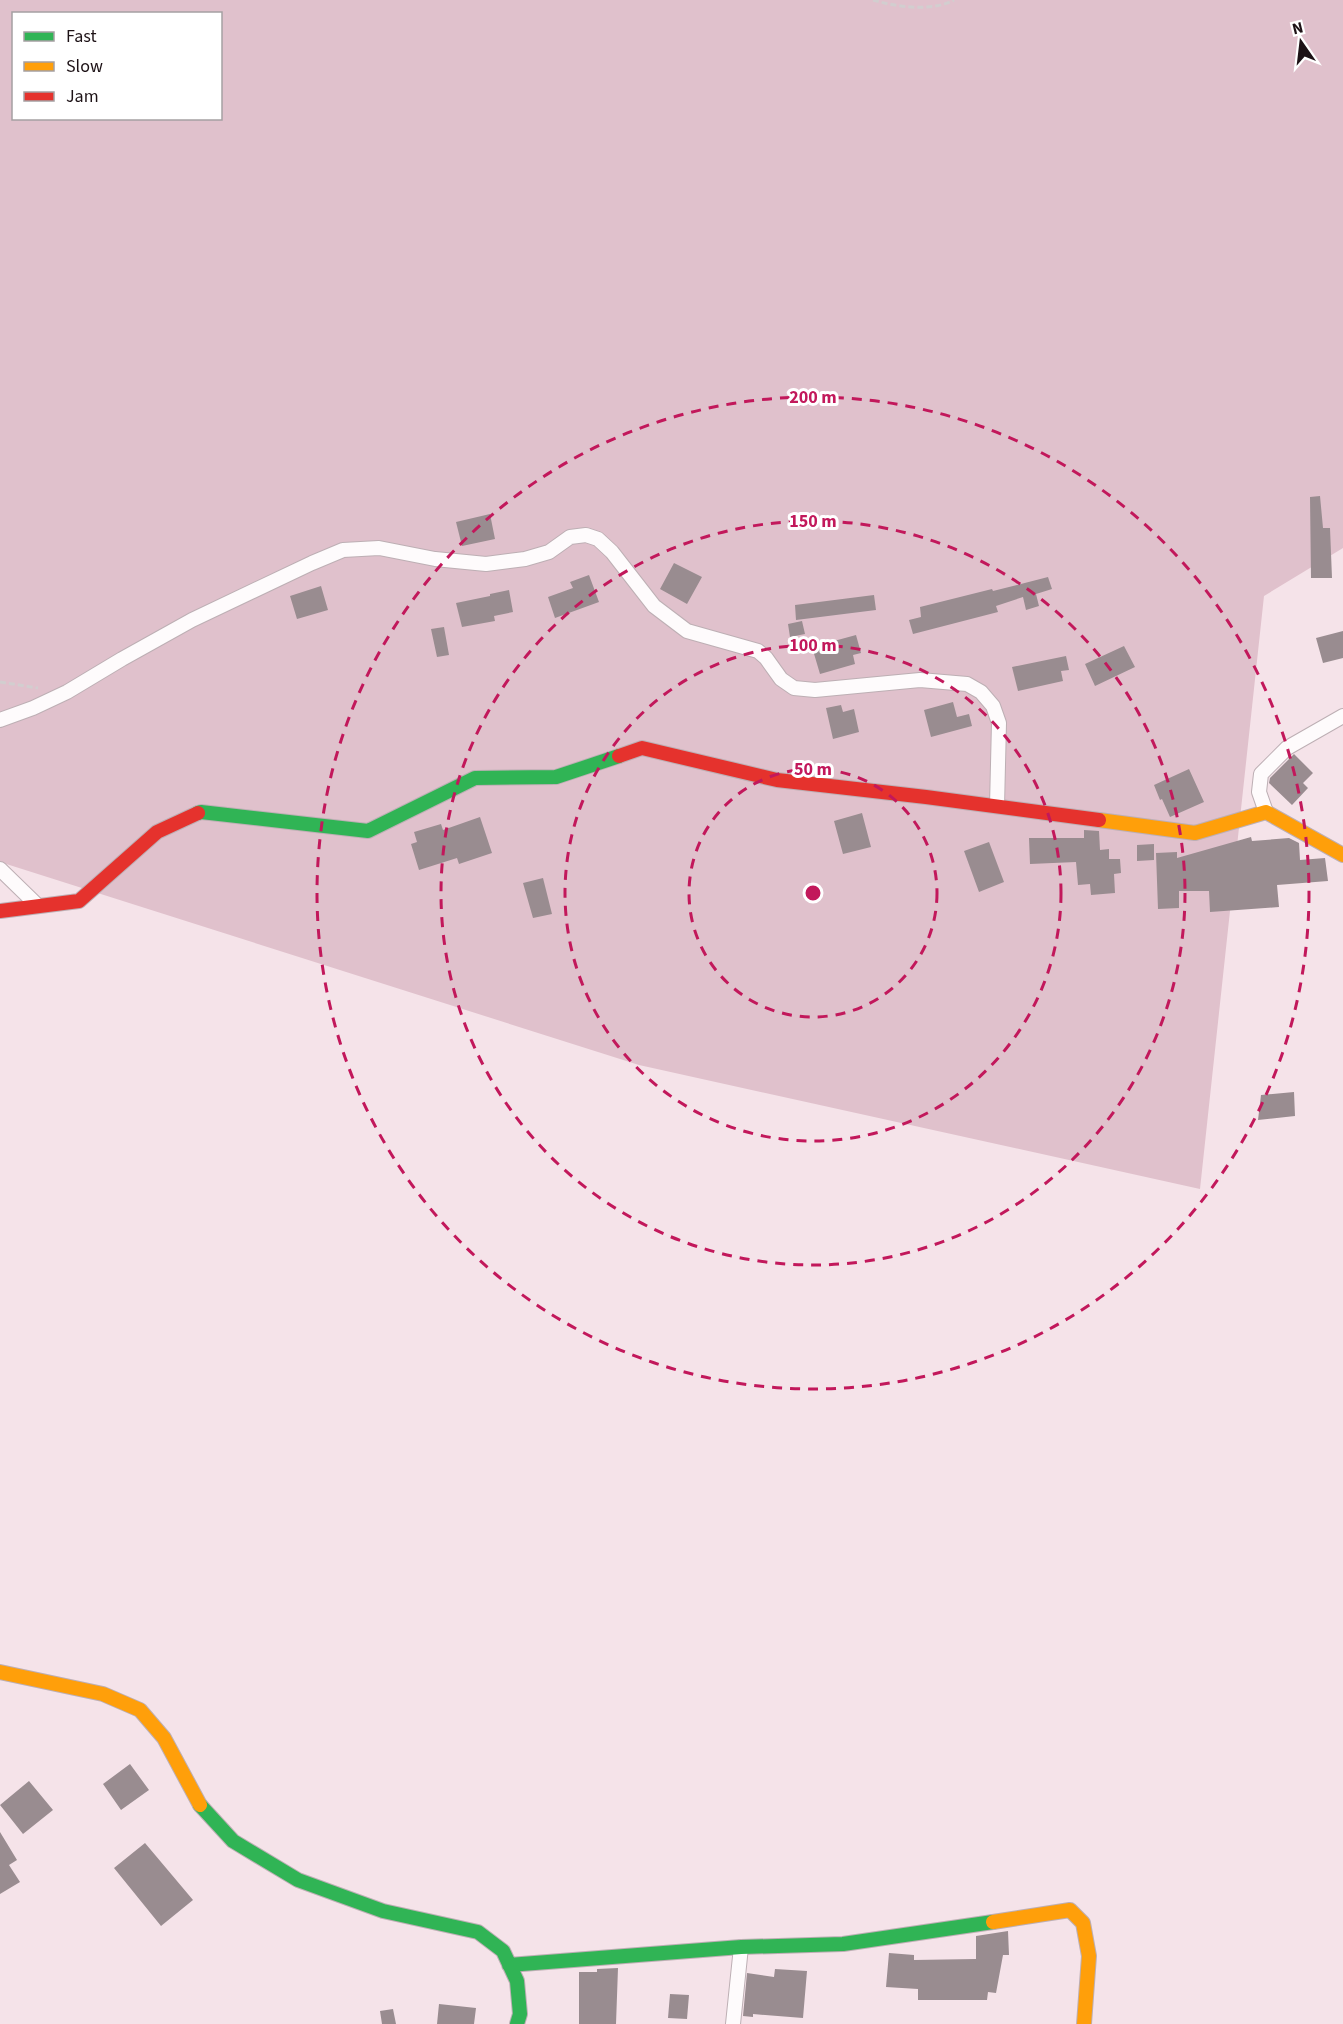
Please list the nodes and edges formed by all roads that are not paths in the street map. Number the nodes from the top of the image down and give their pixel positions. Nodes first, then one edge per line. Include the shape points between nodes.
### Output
1 (1343, 716) edge
2 (0, 720) edge
3 (997, 806) junction
4 (1266, 812) junction
5 (1343, 855) edge
6 (0, 869) edge
7 (38, 906) junction
8 (0, 911) edge
9 (0, 1672) edge
10 (741, 1947) junction
11 (509, 1965) junction
12 (517, 2024) edge
13 (733, 2024) edge
14 (1084, 2024) edge

1 - 4 street via 1287,748 1261,774 1259,792
2 - 3 street via 67,692 192,620 343,550 379,548 486,564 549,552 570,537 586,534 612,552 654,606 687,631 758,651 781,679 794,688 815,690 920,680 967,684 981,692 993,706 999,723
3 - 4 street via 1195,833
3 - 7 street via 777,780 642,748 556,777 475,778 368,831 201,812 157,832 79,901
4 - 5 street
6 - 7 street
7 - 8 street
9 - 11 street via 103,1694 140,1710 164,1738 201,1807 233,1841 298,1880 383,1911 478,1932 503,1951
10 - 11 street
10 - 13 street
10 - 14 street via 843,1944 1070,1910 1083,1923 1089,1956
11 - 12 street via 517,1981

